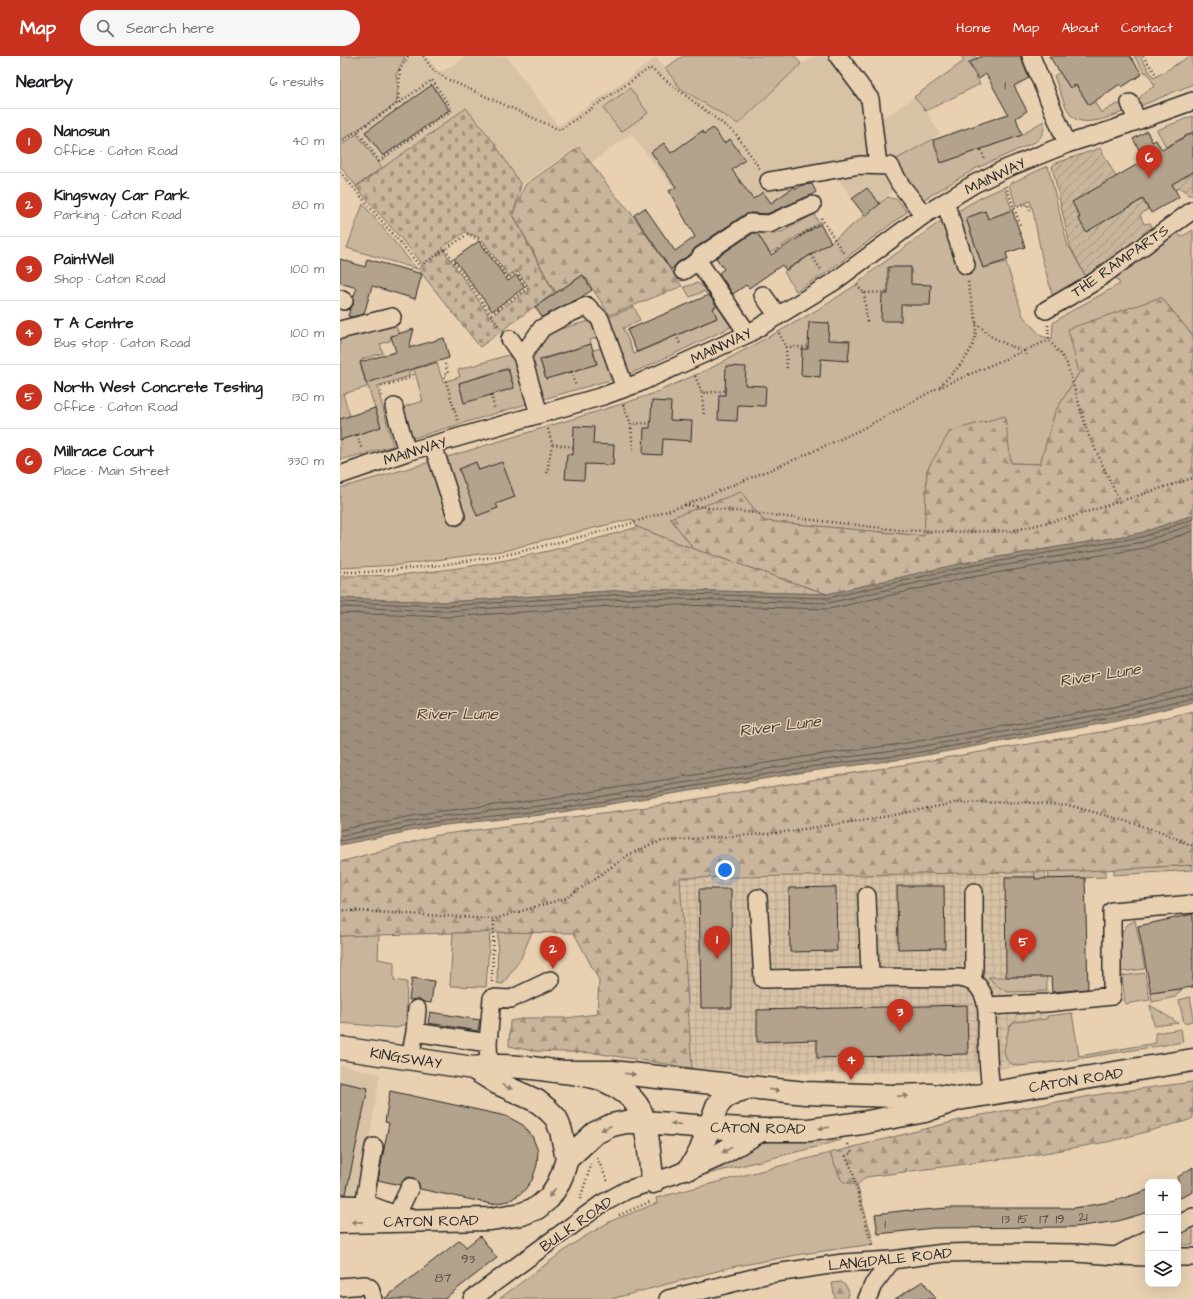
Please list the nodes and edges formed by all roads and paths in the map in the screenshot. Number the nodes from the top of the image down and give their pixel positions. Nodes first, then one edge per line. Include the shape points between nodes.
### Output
1 (408, 56) edge
2 (423, 56) edge
3 (838, 56) edge
4 (1031, 56) edge
5 (1143, 56) edge
6 (1155, 73) dead end
7 (1193, 101) edge
8 (1130, 103) dead end
9 (398, 104) junction
10 (1137, 121) junction
11 (358, 131) junction
12 (340, 143) edge
13 (1067, 144) junction
14 (878, 165) junction
15 (1001, 171) junction
16 (340, 172) edge
17 (769, 182) joint
18 (945, 202) junction
19 (812, 205) joint
20 (1014, 208) junction
21 (1193, 210) edge
22 (1030, 211) dead end
23 (924, 215) junction
24 (823, 221) junction
25 (1021, 228) dead end
26 (800, 236) dead end
27 (445, 249) junction
28 (698, 260) junction
29 (848, 265) junction
30 (966, 265) joint
31 (683, 271) dead end
32 (888, 292) dead end
33 (864, 293) junction
34 (763, 295) dead end
35 (1046, 310) dead end
36 (491, 314) junction
37 (392, 317) dead end
38 (775, 318) junction
39 (867, 322) dead end
40 (976, 323) junction
41 (340, 330) edge
42 (748, 334) junction
43 (510, 339) joint
44 (786, 347) junction
45 (808, 347) dead end
46 (1024, 351) junction
47 (522, 356) junction
48 (1027, 356) dead end
49 (690, 360) junction
50 (446, 364) dead end
51 (1067, 365) junction
52 (1063, 366) dead end
53 (987, 367) junction
54 (787, 371) dead end
55 (989, 372) dead end
56 (626, 388) junction
57 (938, 388) junction
58 (725, 391) dead end
59 (702, 393) junction
60 (394, 407) dead end
61 (541, 414) junction
62 (704, 417) dead end
63 (650, 422) dead end
64 (631, 424) junction
65 (459, 426) dead end
66 (552, 444) junction
67 (433, 445) junction
68 (573, 447) dead end
69 (407, 452) junction
70 (633, 452) dead end
71 (547, 472) dead end
72 (340, 475) edge
73 (1193, 478) edge
74 (1120, 502) junction
75 (685, 505) junction
76 (456, 516) dead end
77 (340, 572) edge
78 (1193, 846) edge
79 (974, 892) dead end
80 (867, 896) dead end
81 (758, 898) dead end
82 (1193, 904) edge
83 (340, 910) edge
84 (494, 919) junction
85 (870, 977) junction
86 (551, 980) dead end
87 (492, 982) dead end
88 (972, 982) junction
89 (986, 1006) junction
90 (418, 1009) dead end
91 (414, 1032) junction
92 (488, 1043) junction
93 (340, 1048) edge
94 (410, 1058) junction
95 (1193, 1060) edge
96 (481, 1067) junction
97 (564, 1072) junction
98 (750, 1087) junction
99 (992, 1094) junction
100 (958, 1098) junction
101 (644, 1122) junction
102 (708, 1127) junction
103 (761, 1130) junction
104 (848, 1144) dead end
105 (374, 1147) dead end
106 (567, 1159) junction
107 (690, 1168) junction
108 (653, 1182) junction
109 (610, 1186) dead end
110 (410, 1187) dead end
111 (340, 1204) edge
112 (364, 1205) junction
113 (1193, 1217) edge
114 (395, 1218) junction
115 (578, 1220) junction
116 (340, 1222) edge
117 (1181, 1223) edge
118 (1145, 1241) edge
119 (872, 1249) dead end
120 (1116, 1256) junction
121 (1145, 1257) edge
122 (1181, 1257) edge
123 (1193, 1257) edge
124 (892, 1260) junction
125 (340, 1287) edge
126 (373, 1299) edge
127 (472, 1299) edge
128 (668, 1299) edge
129 (867, 1299) edge

1 - 9 path via 400,70
2 - 17 path via 434,71 447,79 560,130 650,68 736,134
3 - 14 street via 870,99
4 - 13 street
5 - 6 path
7 - 10 street, MAINWAY
8 - 10 street
9 - 11 path
9 - 11 path via 432,80 452,110 379,161
10 - 13 street, MAINWAY
11 - 12 path
13 - 15 street, MAINWAY
14 - 17 street via 860,164
14 - 23 street via 890,166 900,184
15 - 18 street, MAINWAY
15 - 20 path
16 - 27 path via 420,266
18 - 23 street, MAINWAY
18 - 30 street
19 - 24 path
19 - 28 street via 770,224 750,223
20 - 22 path via 1028,204
20 - 25 path
21 - 35 street, THE RAMPARTS via 1094,282
23 - 29 street, MAINWAY
24 - 26 path
24 - 29 path
27 - 36 path
27 - 36 path via 468,234 480,240 508,278 516,272 528,288
28 - 31 street
28 - 42 street
29 - 33 path
29 - 38 street, MAINWAY via 834,282
30 - 40 path via 969,295
32 - 33 path
33 - 39 path
34 - 38 street
36 - 43 path
37 - 41 street
38 - 42 street, MAINWAY
38 - 44 path
40 - 46 path via 992,337
40 - 57 path via 973,346 964,360
42 - 49 street, MAINWAY
43 - 47 street
44 - 45 path
44 - 54 path
46 - 48 path
46 - 51 path via 1049,340
46 - 53 path
47 - 56 street via 542,328 587,306 600,319
47 - 61 street
49 - 56 street, MAINWAY
49 - 59 path
50 - 65 path via 448,373 444,375
51 - 52 path
51 - 74 path via 1088,434
53 - 55 path
53 - 57 path
56 - 61 street, MAINWAY
56 - 64 path via 621,402
57 - 75 path via 860,430
58 - 59 path
59 - 62 path
60 - 69 street
61 - 66 path
61 - 67 street, MAINWAY
63 - 64 path
64 - 70 path
66 - 68 path
66 - 71 path
67 - 69 street, MAINWAY
67 - 76 street
69 - 72 street, MAINWAY
73 - 74 path
74 - 75 path via 1011,531 948,532 899,530
75 - 77 path via 617,528 510,554 441,565
78 - 84 path via 1160,831 1072,806 1022,802 955,804 778,833 670,840 650,844 630,854 566,898
79 - 88 street
80 - 85 street
81 - 85 street via 763,979
82 - 89 street via 1112,911 1112,996
83 - 84 path
84 - 87 path
85 - 88 street via 959,978
86 - 92 street via 511,999 492,998
88 - 89 street via 980,987
89 - 99 street
90 - 91 street
91 - 92 street
91 - 94 street
92 - 96 street
93 - 94 main road, KINGSWAY
94 - 96 main road, KINGSWAY
95 - 99 main road, CATON ROAD
96 - 97 main road via 525,1067
96 -> 106 main road via 498,1083 537,1101 548,1110 560,1126
97 -> 98 main road, CATON ROAD via 612,1072
97 - 101 main road via 594,1077 618,1089 636,1104
98 -> 100 main road, CATON ROAD via 805,1094 930,1095
98 - 102 main road via 724,1098 717,1106
99 - 100 main road, CATON ROAD
100 -> 103 main road, CATON ROAD via 925,1111 862,1123 809,1130
102 -> 101 main road, CATON ROAD
101 -> 106 main road, CATON ROAD via 612,1125 595,1133
101 - 108 main road
102 - 103 main road, CATON ROAD
102 - 107 main road via 700,1152
103 -> 107 main road
104 - 119 path via 852,1153 846,1156 853,1172
105 - 112 street
106 -> 114 main road, CATON ROAD via 557,1186 549,1198 537,1208 522,1214 490,1219
107 - 108 street, BULK ROAD
108 - 115 street, BULK ROAD via 627,1190
109 - 115 path via 595,1154 579,1201
110 - 114 street
111 - 112 street
112 - 114 street via 370,1205
113 - 117 street
114 -> 116 main road, CATON ROAD
115 - 127 street, BULK ROAD
118 - 120 street
120 - 121 street, LANGDALE ROAD
120 - 124 street, LANGDALE ROAD via 983,1252 944,1253
122 - 123 street
124 - 128 street, LANGDALE ROAD via 843,1263 769,1274
124 - 129 street via 873,1285
125 - 126 street via 365,1286 370,1288

